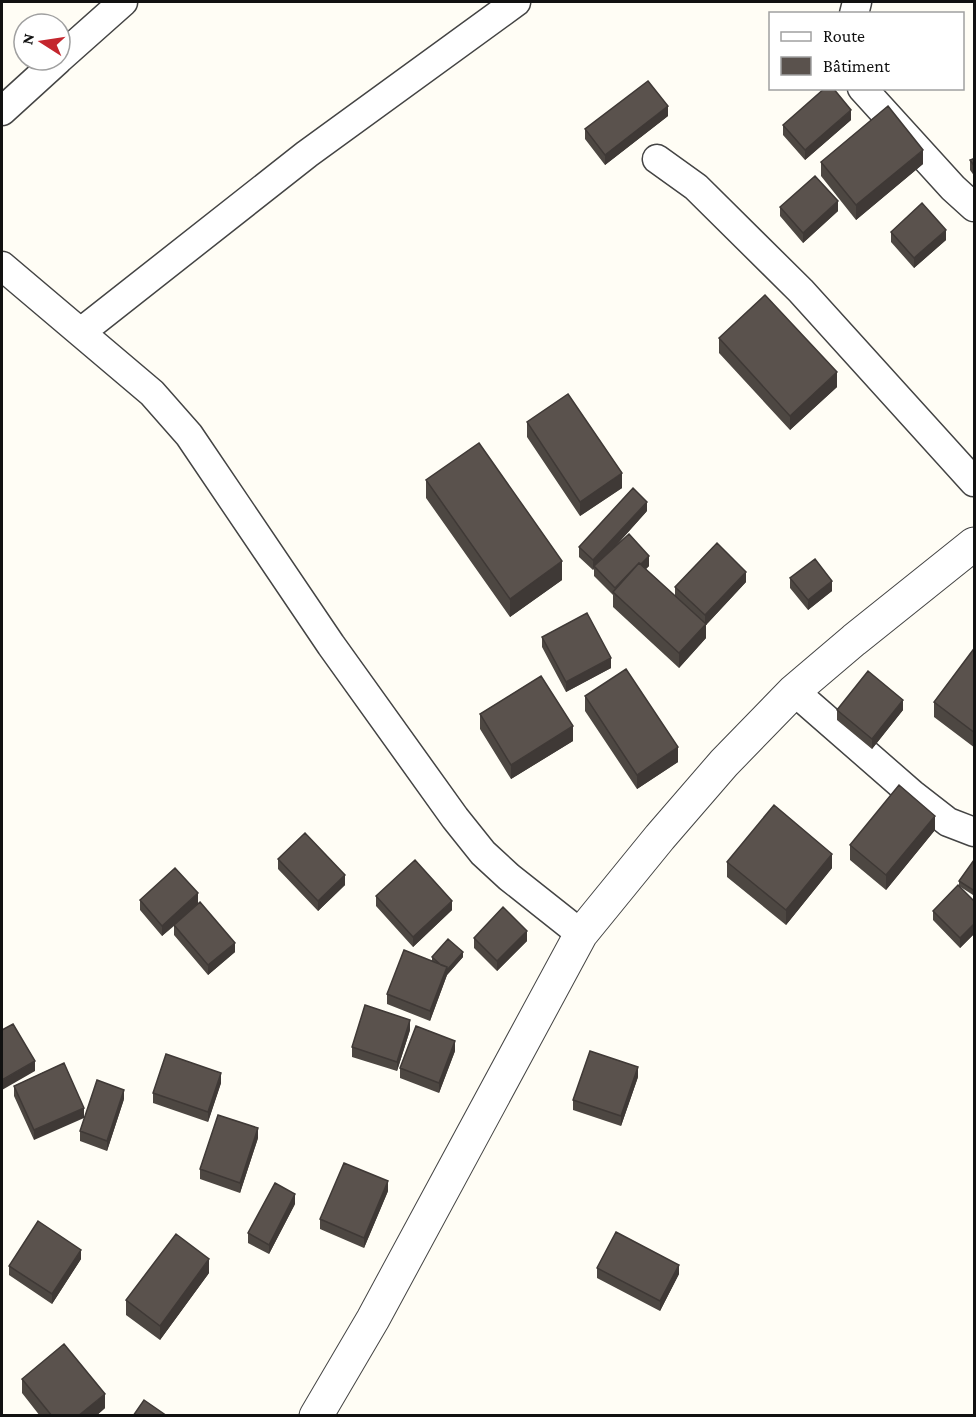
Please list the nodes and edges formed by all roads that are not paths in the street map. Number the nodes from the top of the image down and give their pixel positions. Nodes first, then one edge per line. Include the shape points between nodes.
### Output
1 (123, 2) edge
2 (516, 2) edge
3 (72, 47) edge
4 (45, 72) edge
5 (864, 90) edge
6 (2, 111) edge
7 (657, 159) dead end
8 (975, 207) edge
9 (2, 266) edge
10 (81, 332) junction
11 (975, 482) edge
12 (975, 544) edge
13 (794, 692) junction
14 (975, 832) edge
15 (581, 934) junction
16 (316, 1416) edge

1 - 3 street
2 - 10 street via 307,154
4 - 6 street
5 - 8 street
7 - 11 street via 696,187 801,291
9 - 10 street
10 - 15 street via 152,393 189,435 331,645 483,853
12 - 13 street
13 - 14 street via 948,822
13 - 15 street via 724,763
15 - 16 street

